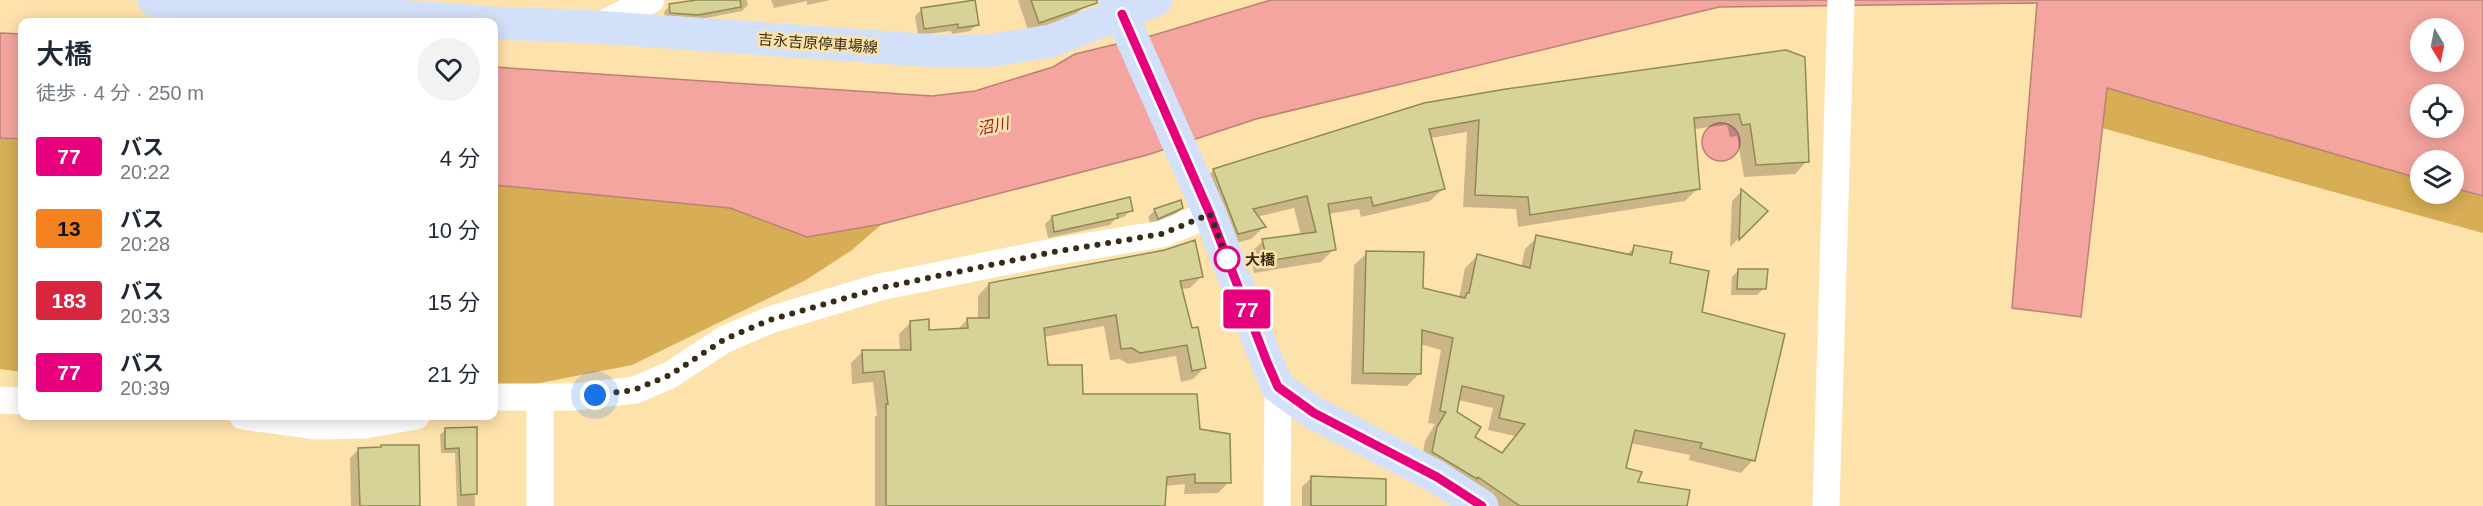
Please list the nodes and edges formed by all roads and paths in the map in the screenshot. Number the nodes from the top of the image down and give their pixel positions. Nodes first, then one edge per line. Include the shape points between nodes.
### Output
1 (154, 0) edge
2 (651, 0) edge
3 (1156, 0) edge
4 (1841, 0) edge
5 (1123, 15) edge
6 (425, 18) edge
7 (498, 23) edge
8 (596, 27) junction
9 (1210, 214) junction
10 (1278, 387) junction
11 (498, 397) edge
12 (540, 398) junction
13 (0, 400) edge
14 (18, 401) edge
15 (272, 420) edge
16 (393, 420) edge
17 (540, 506) edge
18 (1277, 506) edge
19 (1482, 506) edge
20 (1826, 506) edge

1 - 6 main road
2 - 8 street
3 - 5 main road, 吉永吉原停車場線
4 - 20 street
5 - 8 main road, 吉永吉原停車場線 via 1051,41 987,51 936,51
5 - 9 main road
7 - 8 main road, 吉永吉原停車場線
9 - 10 main road
9 - 12 street via 1162,234 880,288 770,320 725,339 670,375 634,390
10 - 18 street
10 - 19 main road via 1314,413 1437,477
11 - 12 street
12 - 17 street
13 - 14 street
15 - 16 street via 315,426

